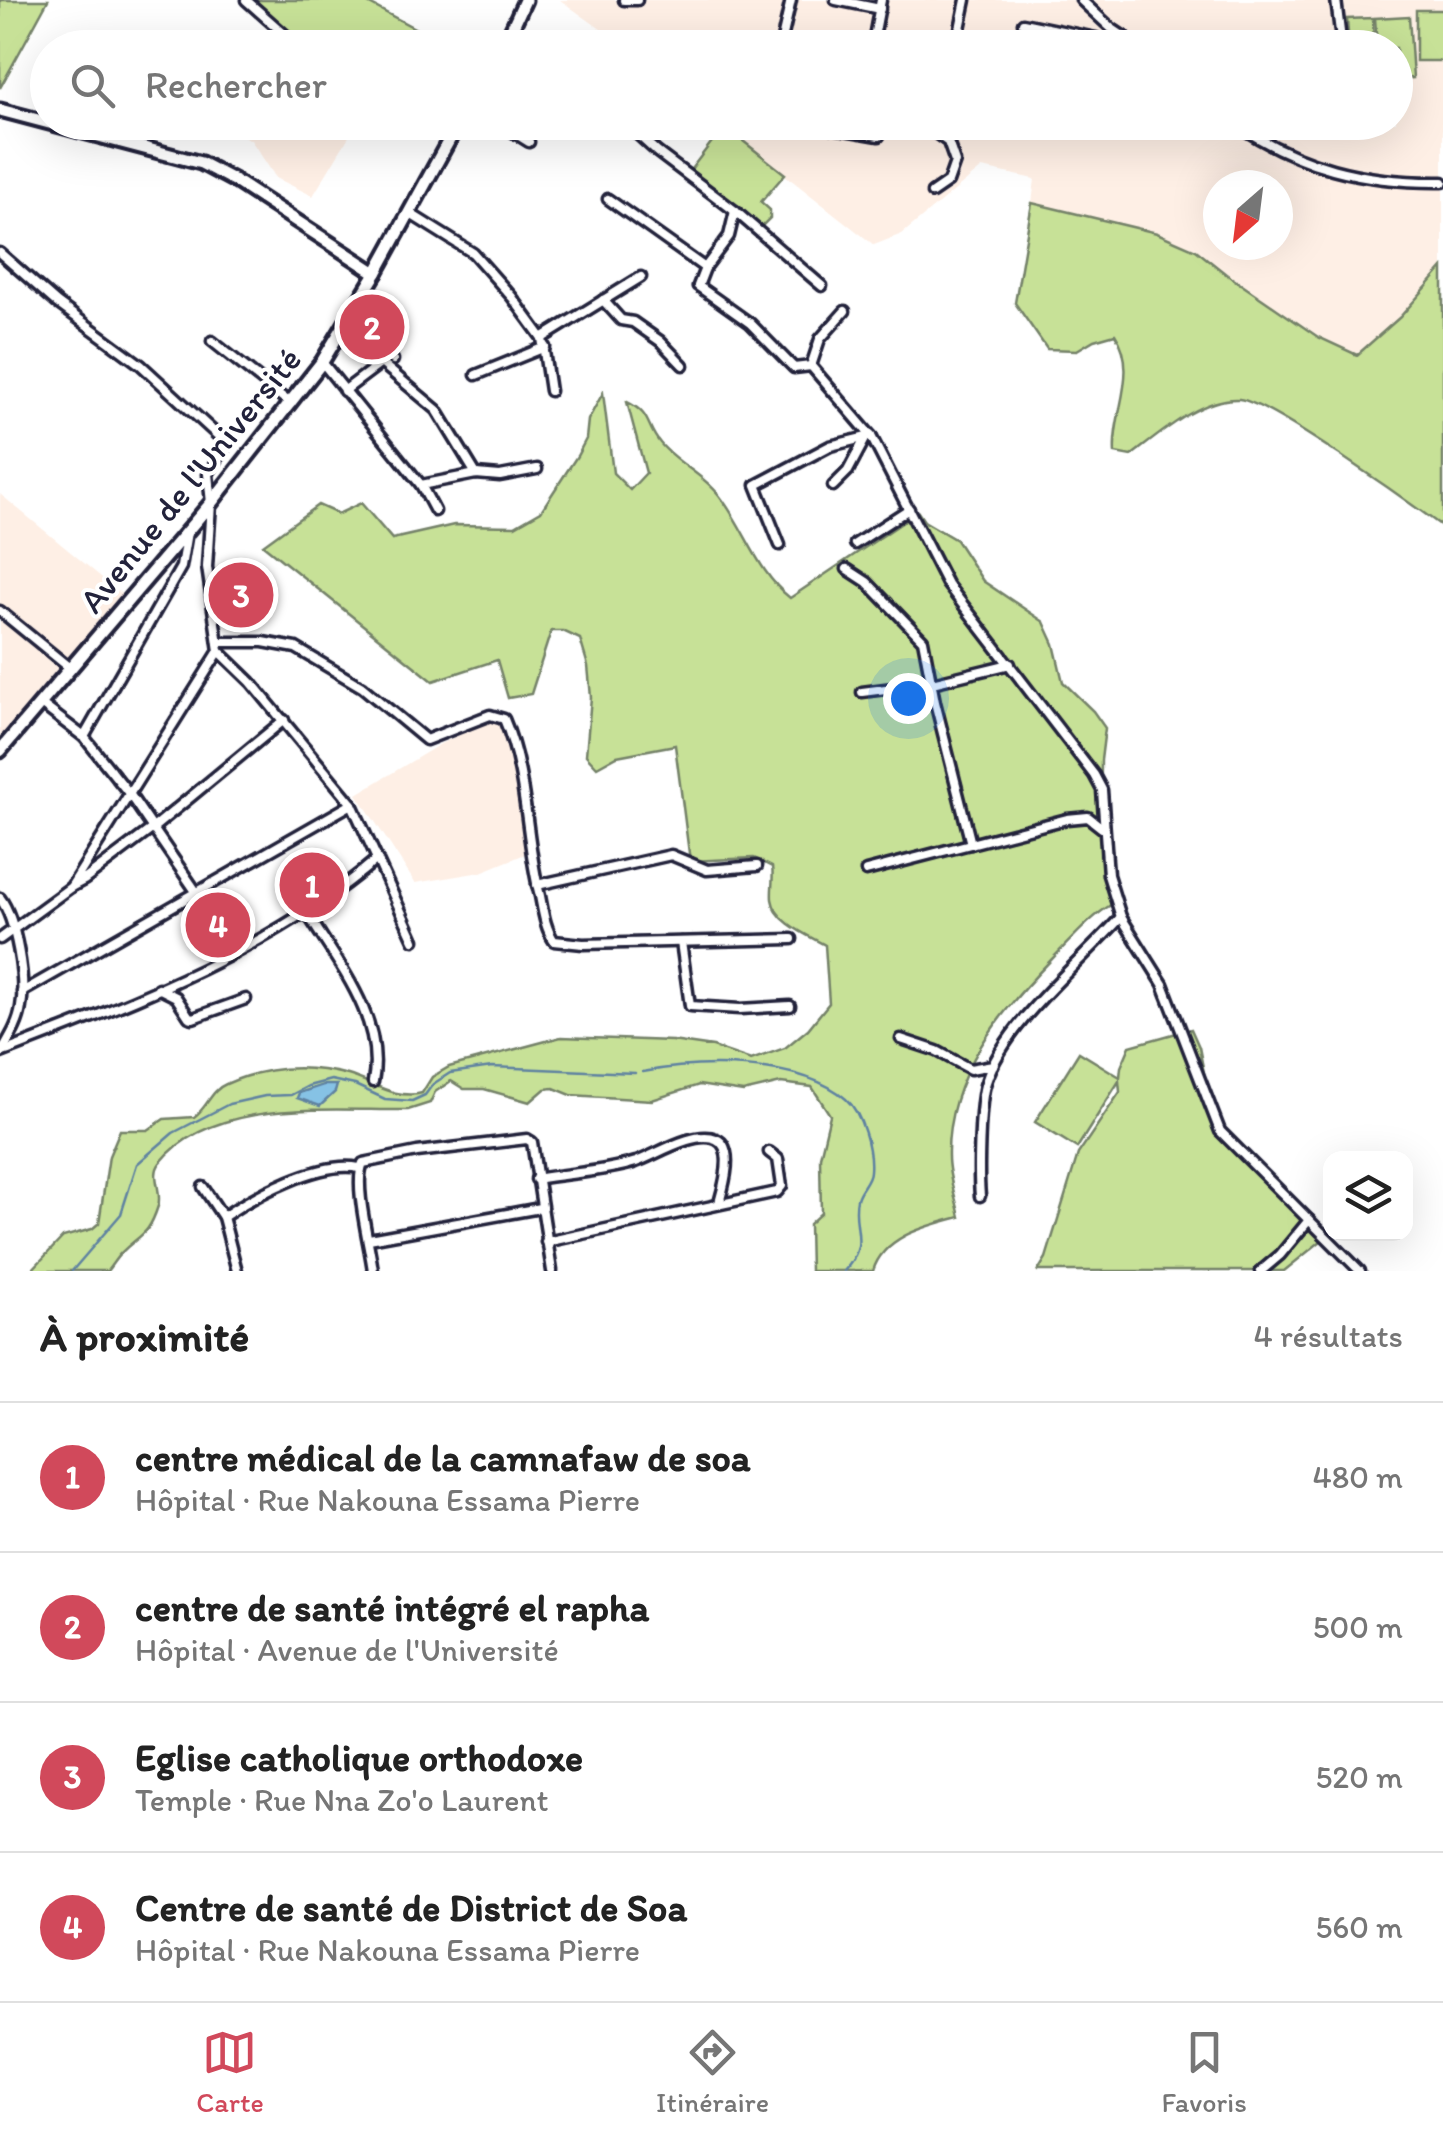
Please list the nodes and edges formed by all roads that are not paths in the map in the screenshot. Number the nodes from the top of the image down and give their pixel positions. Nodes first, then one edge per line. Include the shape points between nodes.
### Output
1 (246, 0) edge
2 (624, 0) edge
3 (637, 0) edge
4 (791, 0) edge
5 (836, 0) edge
6 (966, 0) edge
7 (1081, 0) edge
8 (1336, 0) edge
9 (527, 3) edge
10 (881, 4) edge
11 (1023, 23) dead end
12 (280, 30) edge
13 (512, 30) edge
14 (784, 30) edge
15 (876, 30) edge
16 (960, 30) edge
17 (1057, 30) edge
18 (1113, 30) edge
19 (1340, 30) edge
20 (0, 110) edge
21 (30, 118) edge
22 (114, 140) edge
23 (449, 140) edge
24 (525, 140) edge
25 (644, 140) edge
26 (945, 140) edge
27 (1261, 140) edge
28 (528, 142) dead end
29 (1443, 182) edge
30 (932, 193) dead end
31 (608, 200) dead end
32 (735, 211) junction
33 (409, 213) junction
34 (0, 253) edge
35 (704, 268) junction
36 (376, 273) junction
37 (641, 277) dead end
38 (822, 286) dead end
39 (603, 300) junction
40 (845, 311) dead end
41 (342, 331) junction
42 (212, 342) dead end
43 (544, 343) junction
44 (393, 360) dead end
45 (322, 362) junction
46 (683, 365) dead end
47 (811, 366) junction
48 (476, 374) dead end
49 (344, 391) junction
50 (550, 391) dead end
51 (291, 404) junction
52 (868, 438) junction
53 (536, 470) dead end
54 (476, 474) junction
55 (421, 485) junction
56 (833, 486) dead end
57 (210, 503) junction
58 (435, 510) dead end
59 (909, 510) junction
60 (187, 530) junction
61 (855, 544) dead end
62 (780, 546) dead end
63 (848, 569) dead end
64 (0, 612) edge
65 (219, 647) junction
66 (1010, 664) junction
67 (71, 669) junction
68 (932, 683) junction
69 (862, 692) dead end
70 (42, 704) junction
71 (284, 720) junction
72 (84, 737) junction
73 (0, 751) edge
74 (128, 792) junction
75 (352, 804) junction
76 (153, 828) junction
77 (1102, 828) junction
78 (971, 844) junction
79 (377, 859) junction
80 (757, 866) dead end
81 (866, 871) dead end
82 (537, 885) junction
83 (71, 886) junction
84 (197, 893) junction
85 (0, 898) edge
86 (307, 913) junction
87 (1121, 917) junction
88 (14, 930) junction
89 (0, 939) edge
90 (414, 940) dead end
91 (792, 940) dead end
92 (681, 942) junction
93 (158, 988) junction
94 (22, 992) junction
95 (246, 1000) dead end
96 (790, 1006) dead end
97 (900, 1039) dead end
98 (1, 1054) edge
99 (993, 1066) junction
100 (373, 1082) dead end
101 (769, 1152) dead end
102 (359, 1168) junction
103 (536, 1179) junction
104 (202, 1187) dead end
105 (980, 1196) dead end
106 (719, 1203) junction
107 (540, 1208) junction
108 (224, 1217) junction
109 (1309, 1220) junction
110 (369, 1239) junction
111 (546, 1242) junction
112 (238, 1271) edge
113 (373, 1271) edge
114 (550, 1271) edge
115 (1261, 1271) edge
116 (1360, 1271) edge

1 - 12 street
2 - 3 street
4 - 14 street
5 - 10 street
6 - 16 street
7 - 18 street
8 - 19 street
9 - 13 main road
10 - 15 street
11 - 17 street
20 - 21 main road
22 - 36 main road via 201,163
23 - 33 main road, Avenue de l'Université
24 - 28 street
25 - 32 street
26 - 30 street via 956,162 948,182
27 - 29 street via 1330,170
31 - 35 street
32 - 35 street via 726,242
32 - 38 street
33 - 36 main road, Avenue de l'Université
33 - 43 street via 473,253
34 - 57 street via 226,441 208,474
35 - 47 street via 700,289 750,323 794,368
36 - 41 main road, Avenue de l'Université
37 - 39 street
39 - 43 street
39 - 46 street
40 - 47 street via 820,339
41 - 44 street
41 - 45 main road, Avenue de l'Université
42 - 51 street
43 - 48 street
43 - 50 street
45 - 49 street
45 - 51 main road, Avenue de l'Université
47 - 52 street
49 - 54 street via 381,363 437,410
49 - 55 street
51 - 57 main road, Avenue de l'Université
52 - 56 street
52 - 59 street
52 - 62 street via 830,446 756,485
53 - 54 street
54 - 55 street
55 - 58 street
57 - 60 main road, Avenue de l'Université
57 - 65 street via 207,567
59 - 61 street
59 - 66 street via 947,584
60 - 67 main road, Avenue de l'Université
60 - 72 street via 181,567
63 - 68 street via 923,640
64 - 67 street
65 - 71 street
65 - 74 street
65 - 82 street via 263,642 296,648 362,688 426,740 490,715 504,720 517,749
66 - 68 street
66 - 77 street via 1094,774 1102,790
67 - 70 main road, Avenue de l'Université
68 - 69 street
68 - 78 street
70 - 72 street
70 - 73 main road, Avenue de l'Université
71 - 75 street
71 - 76 street
72 - 74 street
74 - 76 street
74 - 83 street
75 - 79 street
75 - 84 street
76 - 83 street
76 - 84 street
77 - 78 street via 1088,817 1067,819
77 - 87 street
78 - 81 street
79 - 86 street
79 - 90 street
80 - 82 street via 707,870 671,855
82 - 92 street via 554,940
83 - 88 street
84 - 94 street
85 - 88 street
86 - 93 street
86 - 100 street via 368,1015
87 - 99 street via 1018,1027
87 - 109 street via 1163,984 1220,1131
88 - 89 street
88 - 94 street
91 - 92 street
92 - 96 street via 690,1006
93 - 95 street via 176,997 189,1018
93 - 98 street
94 - 98 street via 17,1023
97 - 99 street via 970,1068
99 - 105 street via 984,1086
101 - 106 street via 778,1159 781,1190
102 - 103 street via 417,1152 530,1140
102 - 108 street via 342,1164 272,1187
102 - 110 street
103 - 106 street via 634,1162 712,1138 725,1148
103 - 107 street
104 - 108 street
106 - 111 street
107 - 110 street
107 - 111 street
108 - 112 street
109 - 115 street
109 - 116 street
110 - 113 street
111 - 114 street

